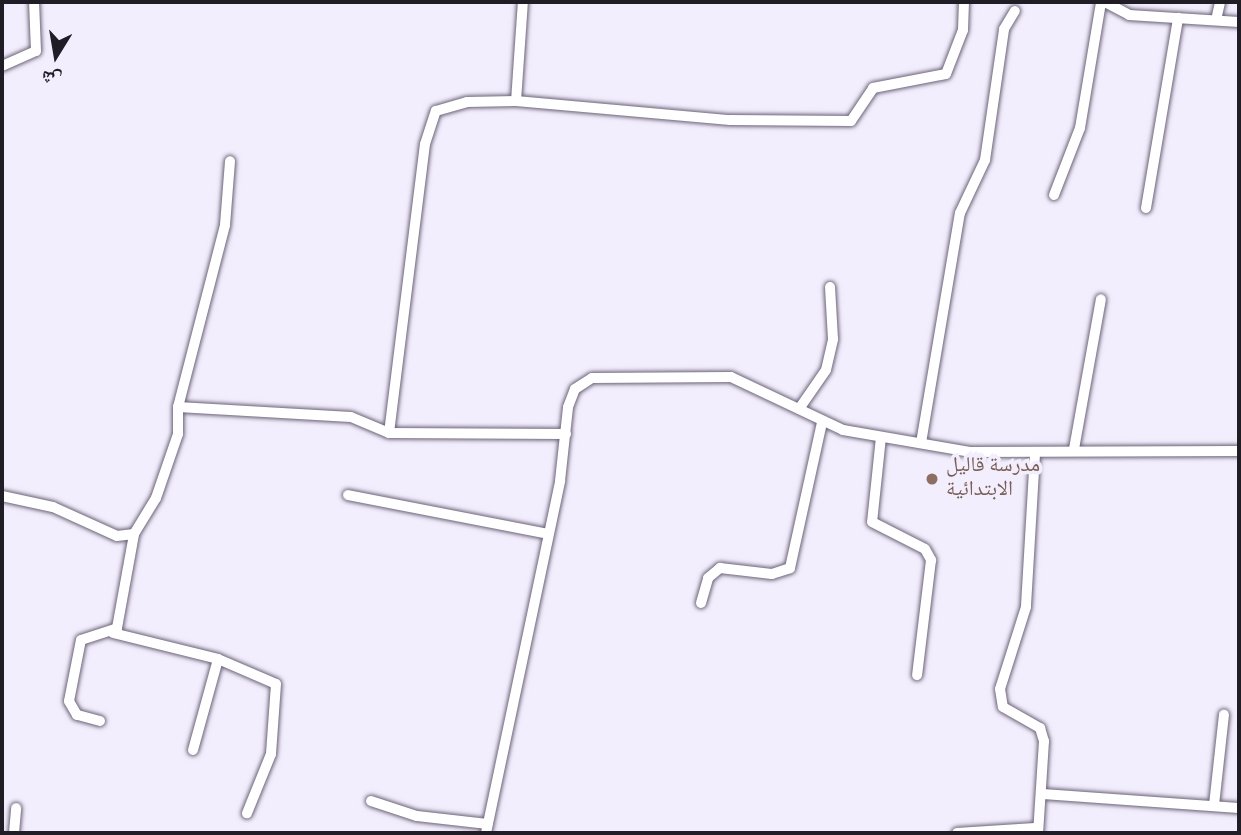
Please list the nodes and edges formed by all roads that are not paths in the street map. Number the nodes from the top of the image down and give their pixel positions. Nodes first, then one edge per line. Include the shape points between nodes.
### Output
1 (34, 2) edge
2 (523, 2) edge
3 (964, 2) edge
4 (1103, 2) edge
5 (1220, 2) edge
6 (1015, 11) dead end
7 (1178, 18) junction
8 (1216, 20) junction
9 (1239, 22) edge
10 (2, 66) edge
11 (516, 101) junction
12 (230, 161) dead end
13 (1054, 195) dead end
14 (1146, 208) dead end
15 (830, 287) dead end
16 (1101, 299) dead end
17 (178, 407) junction
18 (799, 409) junction
19 (822, 422) junction
20 (389, 433) junction
21 (566, 434) junction
22 (881, 437) junction
23 (921, 443) junction
24 (1074, 449) junction
25 (1239, 451) edge
26 (1035, 454) junction
27 (348, 495) dead end
28 (2, 496) edge
29 (134, 534) junction
30 (548, 534) junction
31 (701, 603) dead end
32 (113, 633) junction
33 (218, 659) junction
34 (917, 675) dead end
35 (1224, 715) dead end
36 (100, 721) dead end
37 (193, 750) dead end
38 (1044, 794) junction
39 (371, 801) dead end
40 (1214, 805) junction
41 (16, 808) dead end
42 (1239, 808) edge
43 (247, 813) dead end
44 (487, 829) edge
45 (1036, 831) edge
46 (14, 833) edge
47 (957, 833) edge

1 - 10 street via 36,51
2 - 11 street
3 - 11 street via 963,30 946,74 873,88 851,121 730,120
4 - 7 street via 1129,15
4 - 13 street via 1080,128
5 - 8 street
6 - 23 street via 1004,29 985,160 960,214
7 - 8 street
7 - 14 street
8 - 9 street
11 - 20 street via 443,106 430,120
12 - 17 street via 225,225
15 - 18 street via 833,339 826,370
16 - 24 street
17 - 20 street via 351,417
17 - 29 street via 178,434 161,485
18 - 19 street
18 - 21 street via 730,377 611,374 575,389
19 - 22 street
19 - 31 street via 790,568 772,574 720,568 708,578
20 - 21 street
21 - 30 street
22 - 23 street
22 - 34 street via 872,522 925,549 931,560
23 - 26 street
24 - 25 street
24 - 26 street
26 - 38 street via 1026,607 999,689 1003,707 1040,728
27 - 30 street
28 - 29 street via 53,506 117,536
29 - 32 street
30 - 44 street
32 - 33 street
32 - 36 street via 81,640 69,701 77,715
33 - 37 street
33 - 43 street via 278,687 271,754
35 - 40 street
38 - 40 street
38 - 45 street
39 - 44 street via 417,816
40 - 42 street
41 - 46 street
45 - 47 street

